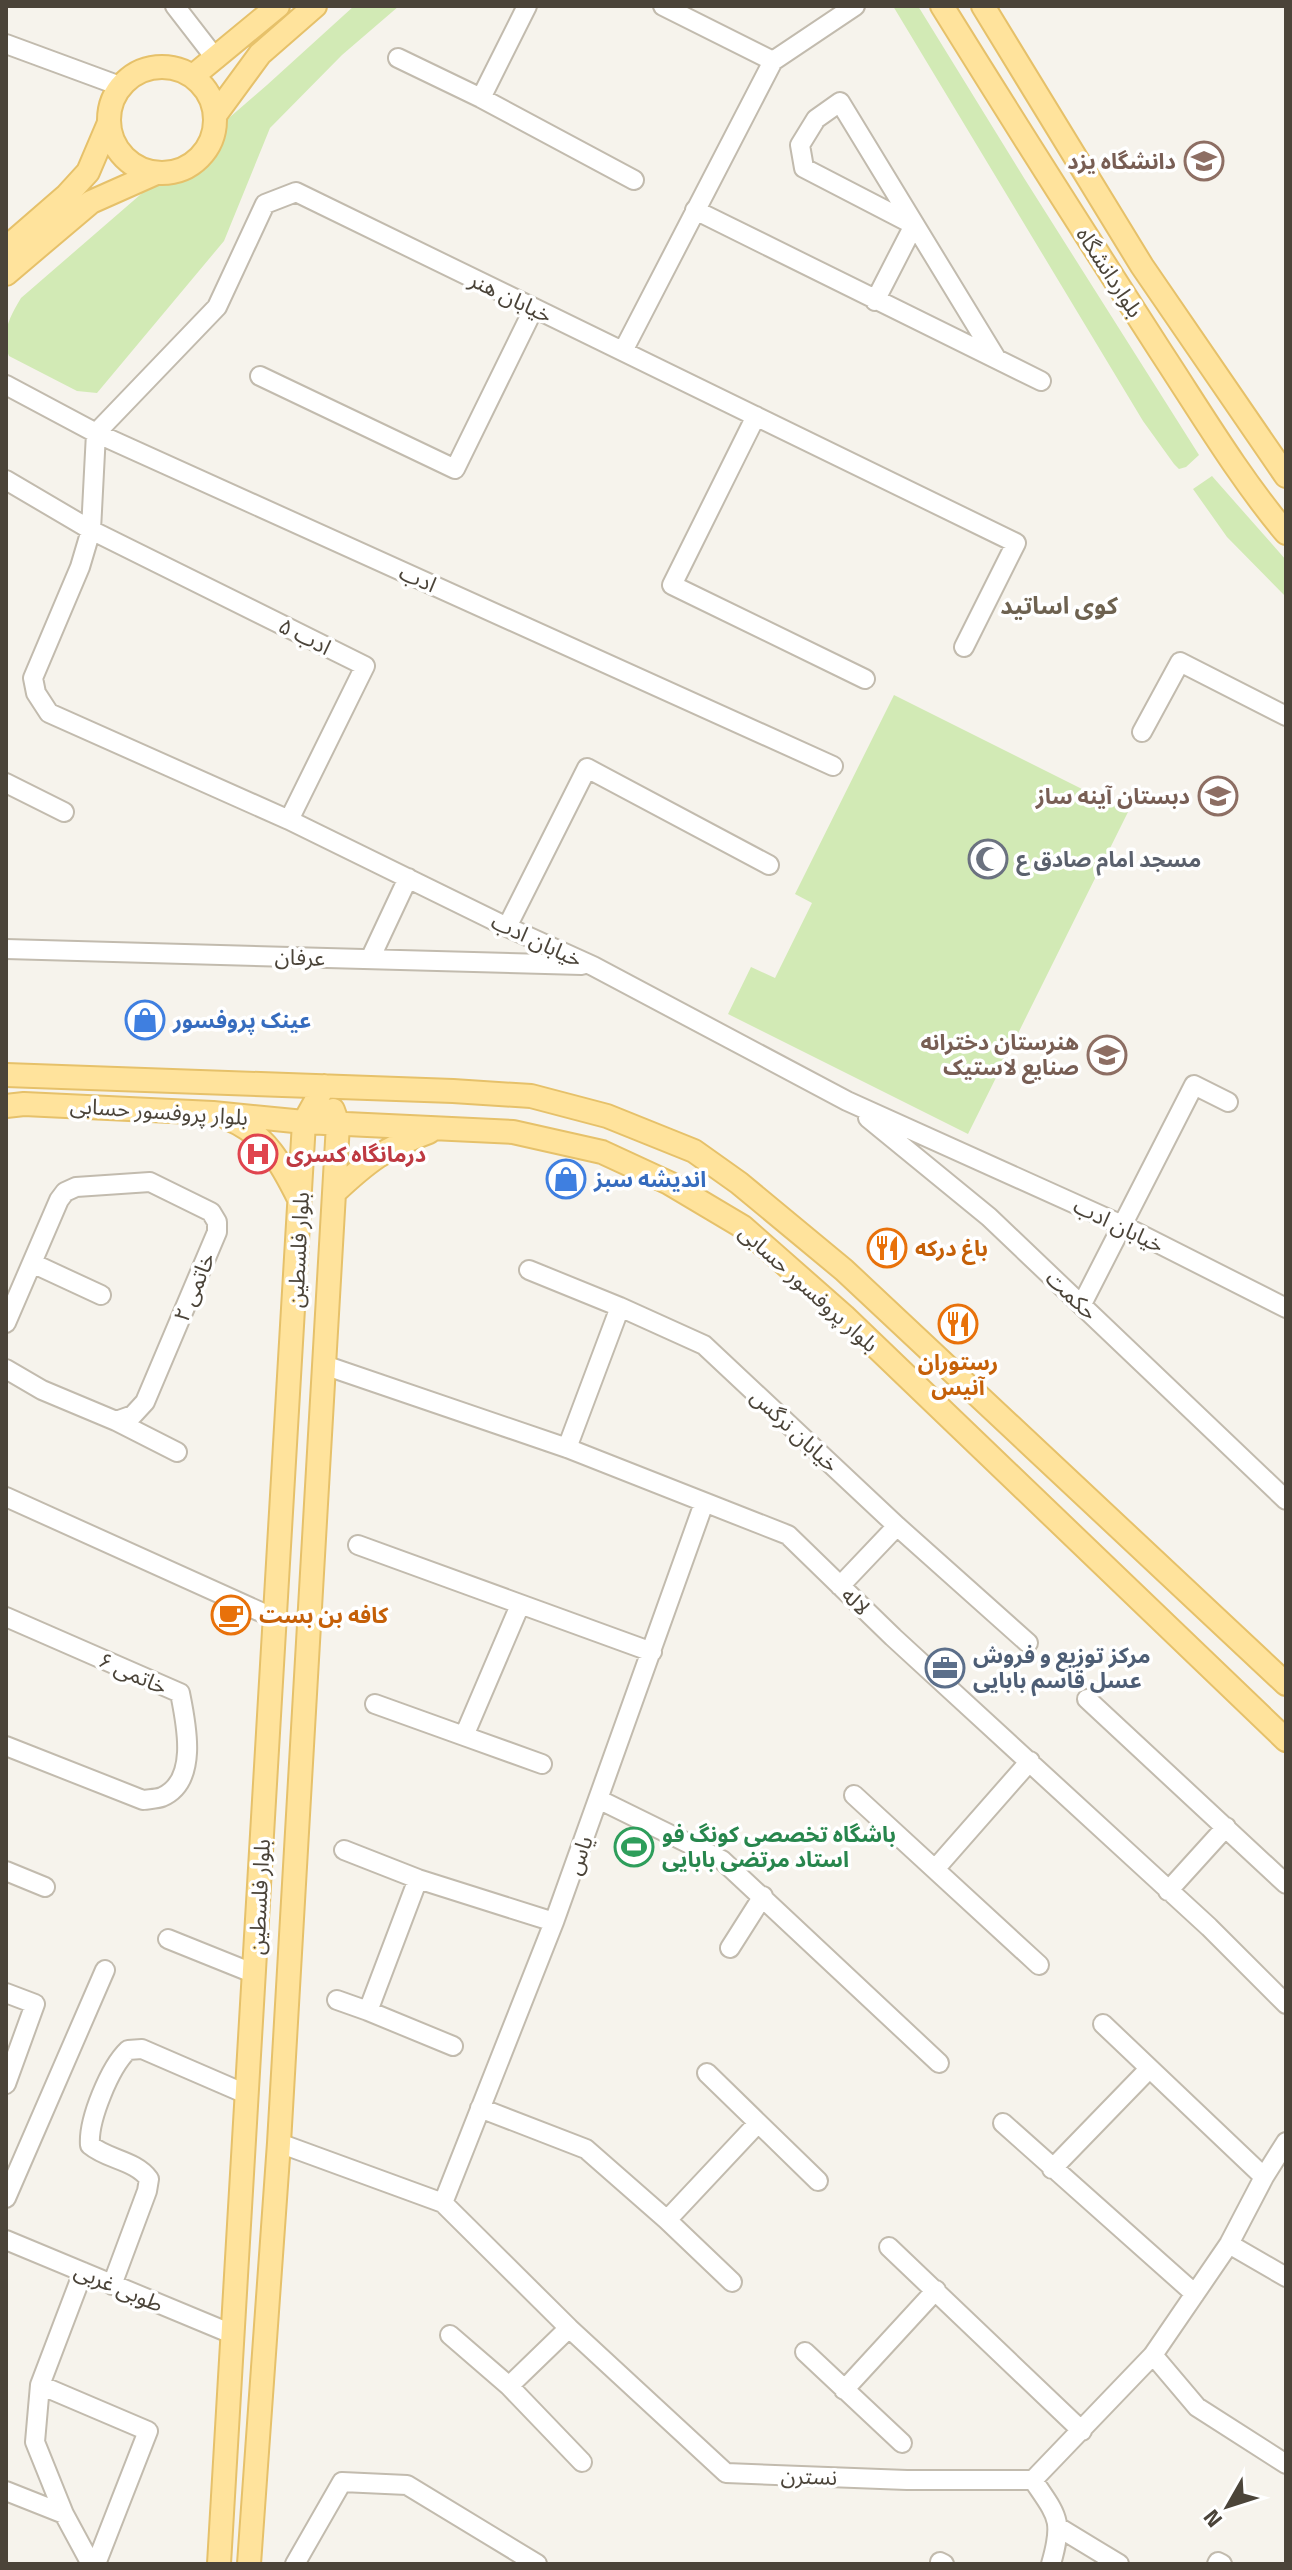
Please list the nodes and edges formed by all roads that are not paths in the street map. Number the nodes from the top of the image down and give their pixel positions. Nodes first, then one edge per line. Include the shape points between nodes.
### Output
1 (175, 6) edge
2 (278, 6) edge
3 (315, 6) edge
4 (527, 6) edge
5 (663, 6) edge
6 (855, 6) edge
7 (942, 6) edge
8 (983, 6) edge
9 (6, 44) edge
10 (398, 58) dead end
11 (216, 59) junction
12 (773, 61) junction
13 (193, 76) junction
14 (120, 86) junction
15 (481, 98) junction
16 (216, 114) junction
17 (108, 125) junction
18 (154, 174) junction
19 (634, 180) dead end
20 (1096, 189) junction
21 (1068, 208) junction
22 (695, 210) junction
23 (914, 225) junction
24 (6, 248) edge
25 (6, 274) edge
26 (875, 301) junction
27 (534, 308) junction
28 (623, 351) junction
29 (996, 358) junction
30 (260, 376) dead end
31 (1041, 381) dead end
32 (6, 385) edge
33 (756, 416) junction
34 (96, 433) junction
35 (1286, 476) edge
36 (6, 480) edge
37 (91, 530) junction
38 (1286, 533) edge
39 (964, 647) dead end
40 (865, 679) dead end
41 (1286, 716) edge
42 (1142, 732) dead end
43 (833, 766) dead end
44 (6, 783) edge
45 (64, 812) dead end
46 (289, 820) junction
47 (769, 865) dead end
48 (408, 878) junction
49 (507, 927) junction
50 (6, 949) edge
51 (370, 959) junction
52 (593, 966) junction
53 (6, 1075) edge
54 (324, 1086) junction
55 (847, 1101) junction
56 (1228, 1102) dead end
57 (6, 1106) edge
58 (213, 1113) junction
59 (304, 1122) junction
60 (338, 1124) junction
61 (442, 1127) junction
62 (334, 1193) junction
63 (301, 1202) junction
64 (1122, 1225) junction
65 (32, 1263) junction
66 (529, 1270) dead end
67 (101, 1295) dead end
68 (1082, 1304) junction
69 (620, 1307) junction
70 (1286, 1308) edge
71 (6, 1323) edge
72 (324, 1365) junction
73 (6, 1369) edge
74 (116, 1421) junction
75 (567, 1448) junction
76 (177, 1452) dead end
77 (6, 1497) edge
78 (1286, 1500) edge
79 (704, 1503) junction
80 (897, 1526) junction
81 (358, 1545) dead end
82 (840, 1586) junction
83 (520, 1605) junction
84 (6, 1617) edge
85 (274, 1618) junction
86 (1028, 1643) dead end
87 (652, 1652) junction
88 (1286, 1684) edge
89 (1087, 1699) dead end
90 (375, 1704) dead end
91 (464, 1736) junction
92 (1286, 1740) edge
93 (6, 1746) edge
94 (1030, 1761) junction
95 (542, 1764) dead end
96 (854, 1795) dead end
97 (600, 1800) junction
98 (1226, 1827) junction
99 (344, 1850) dead end
100 (936, 1868) junction
101 (6, 1871) edge
102 (418, 1879) junction
103 (1286, 1884) edge
104 (45, 1887) dead end
105 (1168, 1891) junction
106 (763, 1896) junction
107 (554, 1922) junction
108 (168, 1939) dead end
109 (730, 1948) dead end
110 (1039, 1965) dead end
111 (105, 1970) dead end
112 (255, 1974) junction
113 (6, 1993) edge
114 (337, 2000) dead end
115 (1286, 2004) edge
116 (368, 2011) junction
117 (1103, 2024) dead end
118 (453, 2046) dead end
119 (939, 2063) dead end
120 (1149, 2069) junction
121 (707, 2073) dead end
122 (6, 2084) edge
123 (246, 2094) junction
124 (480, 2108) junction
125 (758, 2123) junction
126 (1003, 2123) dead end
127 (1286, 2142) edge
128 (279, 2143) junction
129 (1052, 2169) junction
130 (1264, 2177) junction
131 (818, 2181) dead end
132 (6, 2198) edge
133 (443, 2203) junction
134 (667, 2220) junction
135 (6, 2240) edge
136 (1229, 2244) junction
137 (889, 2247) dead end
138 (83, 2272) junction
139 (1286, 2277) edge
140 (732, 2282) dead end
141 (112, 2285) junction
142 (936, 2290) junction
143 (1195, 2294) junction
144 (569, 2328) junction
145 (232, 2334) junction
146 (450, 2335) dead end
147 (805, 2352) dead end
148 (1153, 2355) junction
149 (40, 2385) junction
150 (509, 2386) junction
151 (844, 2390) junction
152 (1082, 2431) junction
153 (902, 2443) dead end
154 (582, 2462) dead end
155 (1286, 2464) edge
156 (1033, 2480) junction
157 (6, 2491) edge
158 (64, 2514) junction
159 (1058, 2527) junction
160 (93, 2564) edge
161 (219, 2564) edge
162 (249, 2564) edge
163 (295, 2564) edge
164 (537, 2564) edge
165 (1051, 2564) edge
166 (1119, 2564) edge

1 - 11 street
2 - 11 main road
3 - 16 main road via 260,54
4 - 15 street
5 - 12 street
6 - 12 street
7 - 21 main road, بلواردانشگاه
8 - 20 main road, بلواردانشگاه
9 - 14 street
10 - 15 street
11 - 13 main road
12 - 22 street
13 - 14 main road via 155,67
13 - 16 main road via 208,92
14 - 17 main road
15 - 19 street
16 - 18 main road via 213,138 200,160 179,172
17 - 18 main road via 114,145 127,161
17 - 24 main road via 88,172
18 - 25 main road via 91,202
20 - 21 main road
20 - 35 main road, بلواردانشگاه via 1142,266
21 - 38 main road, بلواردانشگاه
22 - 26 street
22 - 28 street
23 - 23 street via 804,168 800,145 816,119 840,102
23 - 26 street
23 - 29 street
26 - 29 street
27 - 28 street, خیابان هنر
27 - 30 street via 455,469
27 - 34 street, خیابان هنر via 296,192 265,204 217,307
28 - 33 street, خیابان هنر
29 - 31 street
32 - 34 street, ادب
33 - 39 street, خیابان هنر via 1016,543
33 - 40 street via 672,585
34 - 37 street, خیابان ادب
34 - 43 street, ادب
36 - 37 street
37 - 46 street, خیابان ادب via 33,678 49,713
37 - 46 street, ادب ۵ via 365,666
41 - 42 street via 1180,662
44 - 45 street
46 - 48 street, خیابان ادب
47 - 49 street via 587,768
48 - 49 street, خیابان ادب
48 - 51 street
49 - 52 street, خیابان ادب
50 - 51 street, عرفان
51 - 52 street, عرفان
52 - 55 street, خیابان ادب
53 - 54 main road, بلوار پروفسور حسابی
54 - 59 main road, بلوار فلسطین
54 - 60 main road, بلوار فلسطین
54 - 88 main road, بلوار پروفسور حسابی via 531,1096 607,1116 694,1151 844,1270
55 - 64 street, خیابان ادب
55 - 68 street, حکمت via 989,1217
56 - 64 street via 1194,1085
57 - 58 main road, بلوار پروفسور حسابی
58 - 59 main road, بلوار پروفسور حسابی
58 - 63 main road via 261,1138
59 - 60 main road, بلوار پروفسور حسابی
59 - 63 main road, بلوار فلسطین
60 - 61 main road, بلوار پروفسور حسابی
60 - 62 main road, بلوار فلسطین
61 - 62 main road via 394,1145
61 - 92 main road, بلوار پروفسور حسابی via 513,1132 602,1152 669,1183 743,1227 844,1316
62 - 72 main road, بلوار فلسطین
63 - 85 main road, بلوار فلسطین
64 - 68 street
64 - 70 street, خیابان ادب
65 - 67 street
65 - 71 street, خاتمی ۲
65 - 74 street, خاتمی ۲ via 59,1200 76,1187 150,1182 211,1212 217,1222 145,1402 133,1415
66 - 69 street, خیابان نرگس
68 - 78 street, حکمت
69 - 75 street
69 - 80 street, خیابان نرگس via 704,1345
72 - 75 street, لاله
72 - 128 main road, بلوار فلسطین
73 - 74 street
74 - 76 street
75 - 79 street, لاله
77 - 85 street
79 - 82 street, لاله via 788,1535
79 - 87 street, یاس
80 - 82 street
80 - 86 street, خیابان نرگس
81 - 83 street
82 - 94 street, لاله
83 - 87 street
83 - 91 street
84 - 93 street, خاتمی ۶ via 180,1693 188,1750 180,1780 163,1797 143,1800
85 - 112 main road, بلوار فلسطین
87 - 97 street, یاس
89 - 98 street
90 - 91 street
91 - 95 street
94 - 100 street
94 - 105 street, لاله
96 - 100 street
97 - 106 street via 722,1860
97 - 107 street, یاس
98 - 103 street
98 - 105 street
99 - 102 street
100 - 110 street
101 - 104 street
102 - 107 street
102 - 116 street
105 - 115 street, لاله
106 - 109 street
106 - 119 street
107 - 124 street, یاس
108 - 112 street
111 - 132 street
112 - 123 main road, بلوار فلسطین
113 - 122 street via 35,2004
114 - 116 street
116 - 118 street
117 - 120 street
120 - 129 street
120 - 130 street
121 - 125 street
123 - 141 street via 142,2049 120,2057 89,2133 90,2145 142,2169 149,2179
123 - 145 main road, بلوار فلسطین
124 - 133 street, یاس
124 - 134 street via 586,2149
125 - 131 street
125 - 134 street
126 - 129 street
127 - 130 street
128 - 133 street, نسترن
128 - 162 main road, بلوار فلسطین
129 - 143 street
130 - 136 street
133 - 144 street, نسترن
134 - 140 street
135 - 138 street, طوبی غربی
136 - 139 street
136 - 143 street
137 - 142 street
138 - 141 street, طوبی غربی
138 - 149 street
141 - 145 street, طوبی غربی
142 - 151 street
142 - 152 street
143 - 148 street
144 - 150 street
144 - 156 street, نسترن via 726,2473
145 - 161 main road, بلوار فلسطین
146 - 150 street
147 - 151 street
148 - 152 street
148 - 155 street via 1197,2407
149 - 158 street via 35,2442
149 - 160 street via 148,2431
150 - 154 street
151 - 153 street
152 - 156 street
156 - 159 street via 1055,2510
157 - 158 street
158 - 160 street
159 - 165 street
159 - 166 street
163 - 164 street via 342,2482 407,2485

